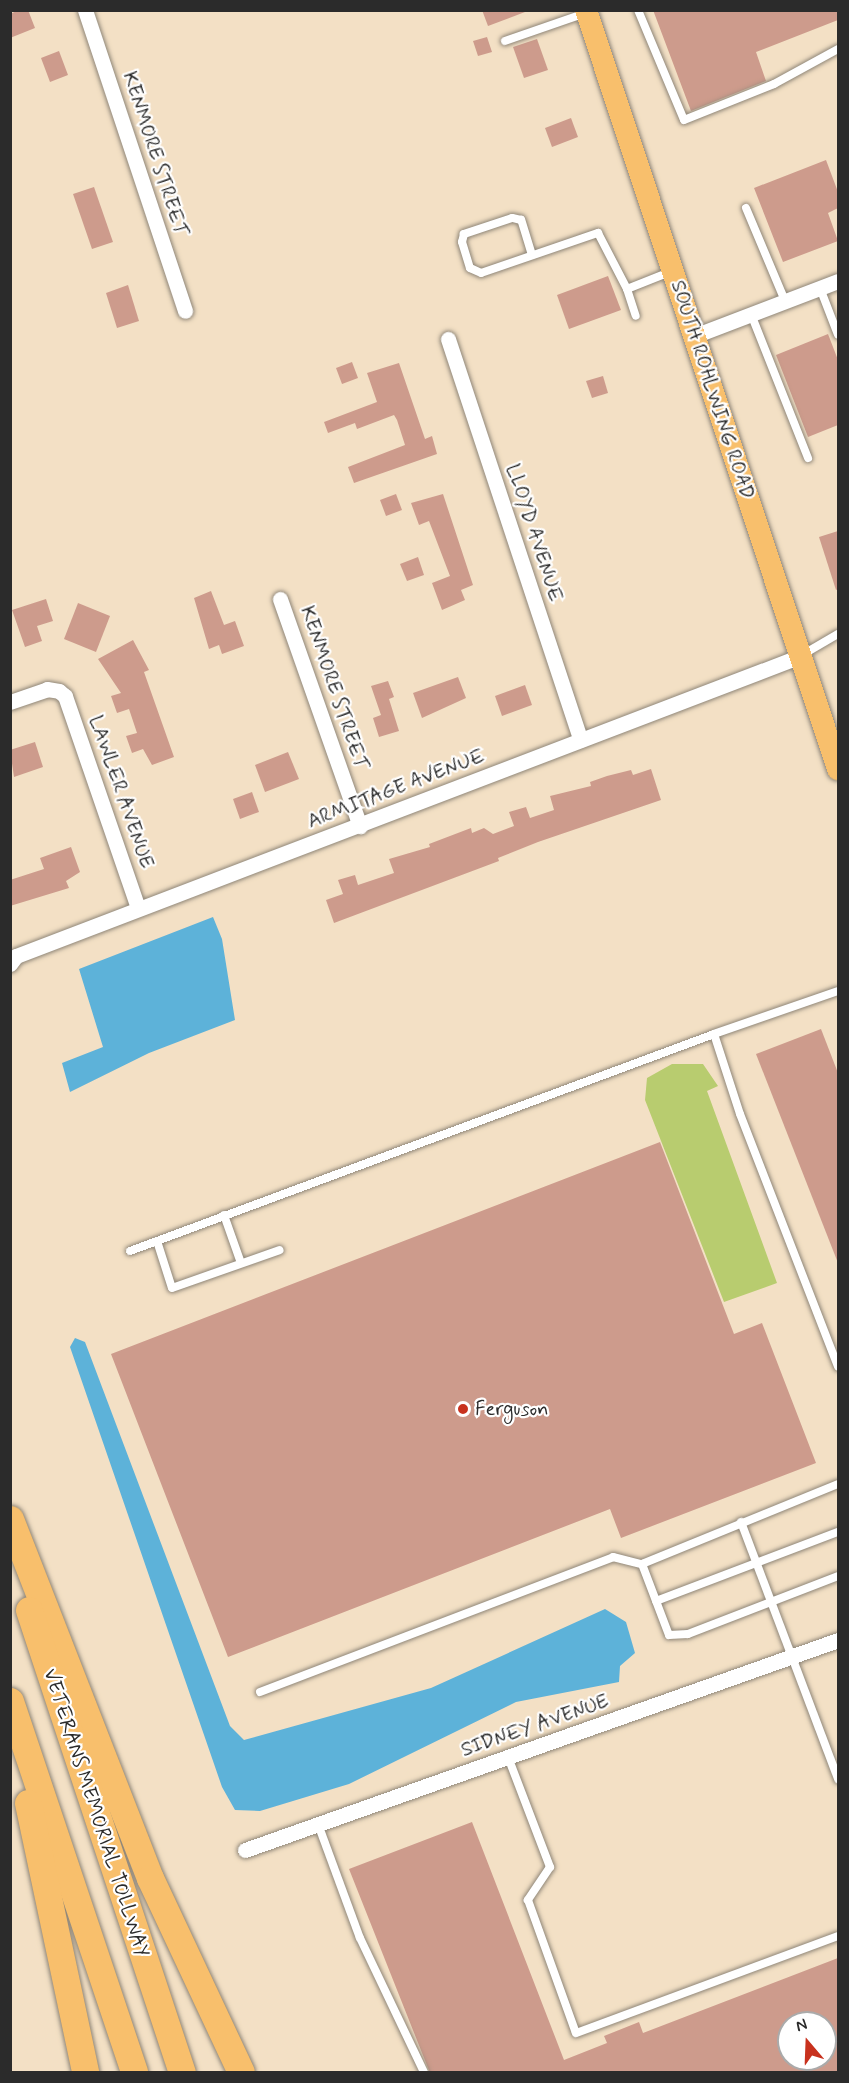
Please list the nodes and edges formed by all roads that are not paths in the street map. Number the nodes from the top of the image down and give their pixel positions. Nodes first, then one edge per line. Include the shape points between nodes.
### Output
1 (85, 10) edge
2 (638, 10) edge
3 (587, 12) edge
4 (505, 41) dead end
5 (838, 49) edge
6 (746, 208) dead end
7 (532, 255) junction
8 (673, 271) junction
9 (838, 281) edge
10 (820, 288) junction
11 (627, 289) junction
12 (785, 302) junction
13 (185, 311) dead end
14 (751, 314) junction
15 (636, 316) dead end
16 (838, 335) edge
17 (694, 336) junction
18 (448, 339) dead end
19 (808, 458) dead end
20 (280, 599) dead end
21 (838, 634) edge
22 (801, 656) junction
23 (10, 702) edge
24 (581, 740) junction
25 (838, 769) edge
26 (360, 826) junction
27 (138, 909) junction
28 (10, 964) edge
29 (838, 994) edge
30 (714, 1034) junction
31 (224, 1215) junction
32 (157, 1241) junction
33 (280, 1250) dead end
34 (130, 1251) dead end
35 (241, 1263) junction
36 (838, 1367) edge
37 (837, 1487) edge
38 (10, 1519) edge
39 (741, 1522) junction
40 (838, 1532) edge
41 (10, 1554) edge
42 (757, 1562) junction
43 (642, 1564) junction
44 (838, 1576) edge
45 (656, 1601) junction
46 (772, 1601) junction
47 (838, 1640) edge
48 (793, 1658) junction
49 (260, 1692) dead end
50 (10, 1701) edge
51 (10, 1723) edge
52 (508, 1757) junction
53 (838, 1779) edge
54 (318, 1824) junction
55 (244, 1850) dead end
56 (838, 1936) edge
57 (85, 2073) edge
58 (134, 2073) edge
59 (182, 2073) edge
60 (241, 2073) edge
61 (424, 2073) edge

1 - 13 street, KENMORE STREET
2 - 5 lane via 684,120 774,84
3 - 4 lane
3 - 8 main road, SOUTH ROHLWING ROAD
6 - 12 lane
7 - 7 lane via 521,220 512,218 464,234 462,242 470,268 481,273
7 - 11 lane via 598,233
8 - 11 lane
8 - 17 main road, SOUTH ROHLWING ROAD
9 - 10 street
10 - 12 street
10 - 16 lane
11 - 15 lane
12 - 14 street
14 - 17 street
14 - 19 lane
17 - 22 main road, SOUTH ROHLWING ROAD
18 - 24 street, LLOYD AVENUE
20 - 26 street, KENMORE STREET
21 - 22 lane
22 - 24 street, ARMITAGE AVENUE
22 - 25 main road, SOUTH ROHLWING ROAD
23 - 27 street, LAWLER AVENUE via 39,691 59,690 69,704
24 - 26 street, ARMITAGE AVENUE
26 - 27 street, ARMITAGE AVENUE
27 - 28 street, ARMITAGE AVENUE via 16,956
29 - 30 lane
30 - 31 lane
30 - 36 lane via 740,1114
31 - 32 lane
31 - 35 lane
32 - 34 lane
32 - 35 lane via 172,1288
33 - 35 lane
37 - 39 lane
38 - 60 highway via 150,1878
39 - 42 lane
39 - 43 lane
40 - 42 lane
41 - 59 highway, VETERANS MEMORIAL TOLLWAY
42 - 45 lane
42 - 46 lane
43 - 45 lane
43 - 49 lane via 613,1557
44 - 46 lane
45 - 46 lane via 669,1635 688,1634
46 - 48 lane
47 - 48 street, SIDNEY AVENUE
48 - 52 street, SIDNEY AVENUE
48 - 53 lane
50 - 58 highway
51 - 57 highway
52 - 54 street, SIDNEY AVENUE
52 - 56 lane via 550,1868 528,1900 576,2033
54 - 55 street, SIDNEY AVENUE
54 - 61 lane via 369,1960

